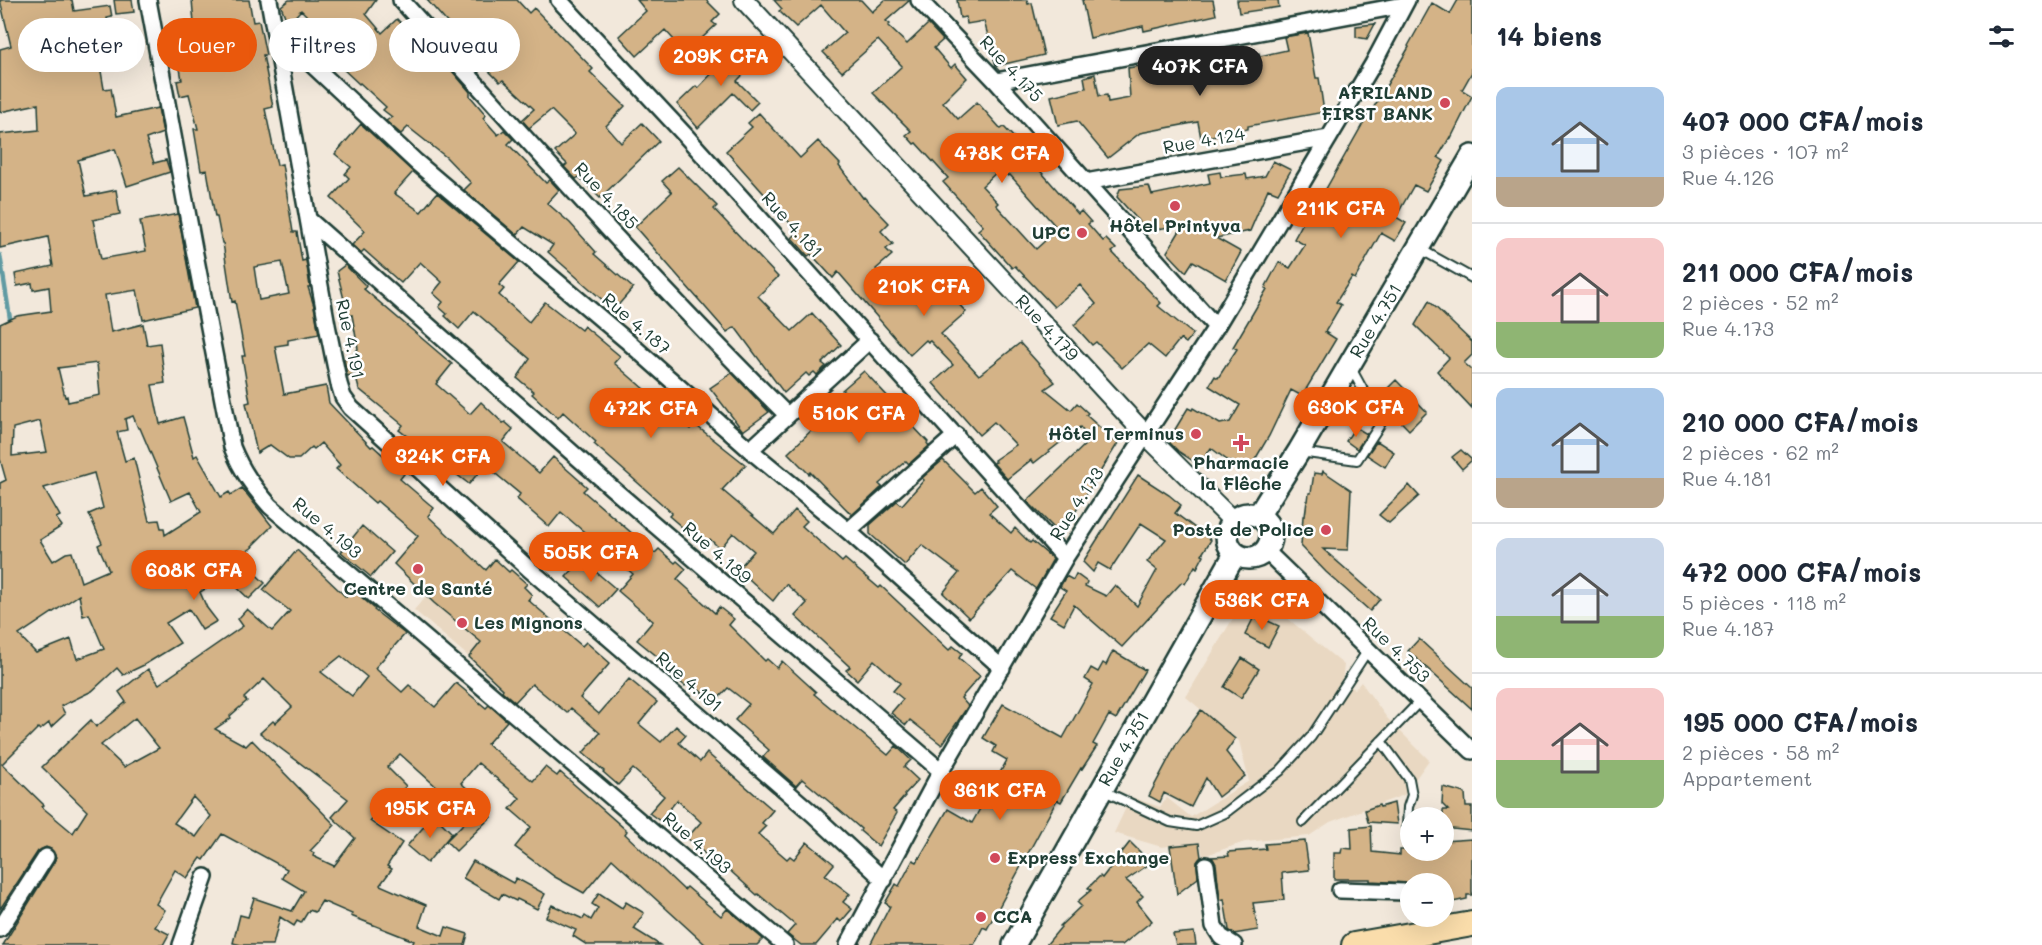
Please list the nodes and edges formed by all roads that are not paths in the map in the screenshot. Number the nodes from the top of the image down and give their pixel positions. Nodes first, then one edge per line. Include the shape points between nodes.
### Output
1 (148, 0) edge
2 (269, 0) edge
3 (401, 0) edge
4 (559, 0) edge
5 (744, 0) edge
6 (919, 0) edge
7 (1406, 2) edge
8 (273, 18) edge
9 (282, 72) edge
10 (320, 72) edge
11 (996, 81) junction
12 (1329, 138) junction
13 (1472, 156) edge
14 (1086, 182) junction
15 (308, 219) junction
16 (1419, 249) junction
17 (1472, 278) edge
18 (1216, 327) junction
19 (870, 340) junction
20 (1350, 365) junction
21 (787, 415) junction
22 (1145, 434) junction
23 (956, 435) junction
24 (750, 450) junction
25 (1299, 452) junction
26 (1258, 516) junction
27 (1232, 520) junction
28 (848, 531) junction
29 (1266, 551) junction
30 (1235, 554) junction
31 (1065, 558) junction
32 (1368, 650) junction
33 (1002, 668) junction
34 (1420, 700) junction
35 (1382, 741) junction
36 (1472, 751) edge
37 (941, 771) junction
38 (1101, 789) junction
39 (1408, 807) edge
40 (1302, 822) dead end
41 (46, 857) dead end
42 (1206, 865) dead end
43 (205, 877) dead end
44 (884, 880) junction
45 (1340, 890) dead end
46 (1400, 892) edge
47 (1472, 924) edge
48 (0, 928) edge
49 (1415, 933) edge
50 (181, 945) edge
51 (785, 945) edge
52 (848, 945) edge
53 (1014, 945) edge
54 (1234, 945) edge
55 (1354, 945) edge

1 - 51 street, Rue 4.193 via 232,447 250,483 270,506
2 - 8 street, Rue 4.191
3 - 21 street, Rue 4.185 via 697,323
4 - 19 street, Rue 4.181
5 - 22 street, Rue 4.179
6 - 11 street, Rue 4.175
7 - 11 street
7 - 12 street, Rue 4.173
9 - 15 street, Rue 4.191
10 - 24 street, Rue 4.187 via 416,162
11 - 14 street, Rue 4.175
12 - 14 street, Rue 4.124
12 - 18 street, Rue 4.173
13 - 16 main road, Rue 4.751
14 - 18 street, Rue 4.175
15 - 37 street, Rue 4.189
15 - 44 street, Rue 4.191 via 339,384 351,408
16 - 17 lane
16 - 20 main road, Rue 4.751
18 - 22 street, Rue 4.173
19 - 21 street
19 - 23 street, Rue 4.181
20 - 25 main road, Rue 4.751
20 - 25 lane via 1381,423 1357,460
21 - 24 street
22 - 27 street, Rue 4.179
22 - 31 street, Rue 4.173
23 - 28 street
23 - 31 street, Rue 4.181
24 - 28 street, Rue 4.187
25 - 26 main road, Rue 4.751
26 - 27 main road via 1249,513
26 - 29 main road via 1270,528
27 - 30 main road via 1226,538
28 - 33 street, Rue 4.187
29 - 30 main road via 1251,559
29 - 32 street, Rue 4.753
30 - 38 main road, Rue 4.751
31 - 33 street, Rue 4.173
32 - 34 street, Rue 4.753
32 - 38 lane via 1311,737 1280,771 1225,813 1196,826 1170,822
33 - 37 street, Rue 4.173
34 - 35 lane
34 - 36 street, Rue 4.753
35 - 39 lane via 1408,779 1412,795
35 - 40 lane
37 - 44 street, Rue 4.173
38 - 53 main road, Rue 4.751
41 - 48 street
42 - 54 street via 1214,926 1221,937
43 - 50 street
44 - 52 street, Rue 4.173
45 - 46 street
47 - 49 main road
49 - 55 main road

